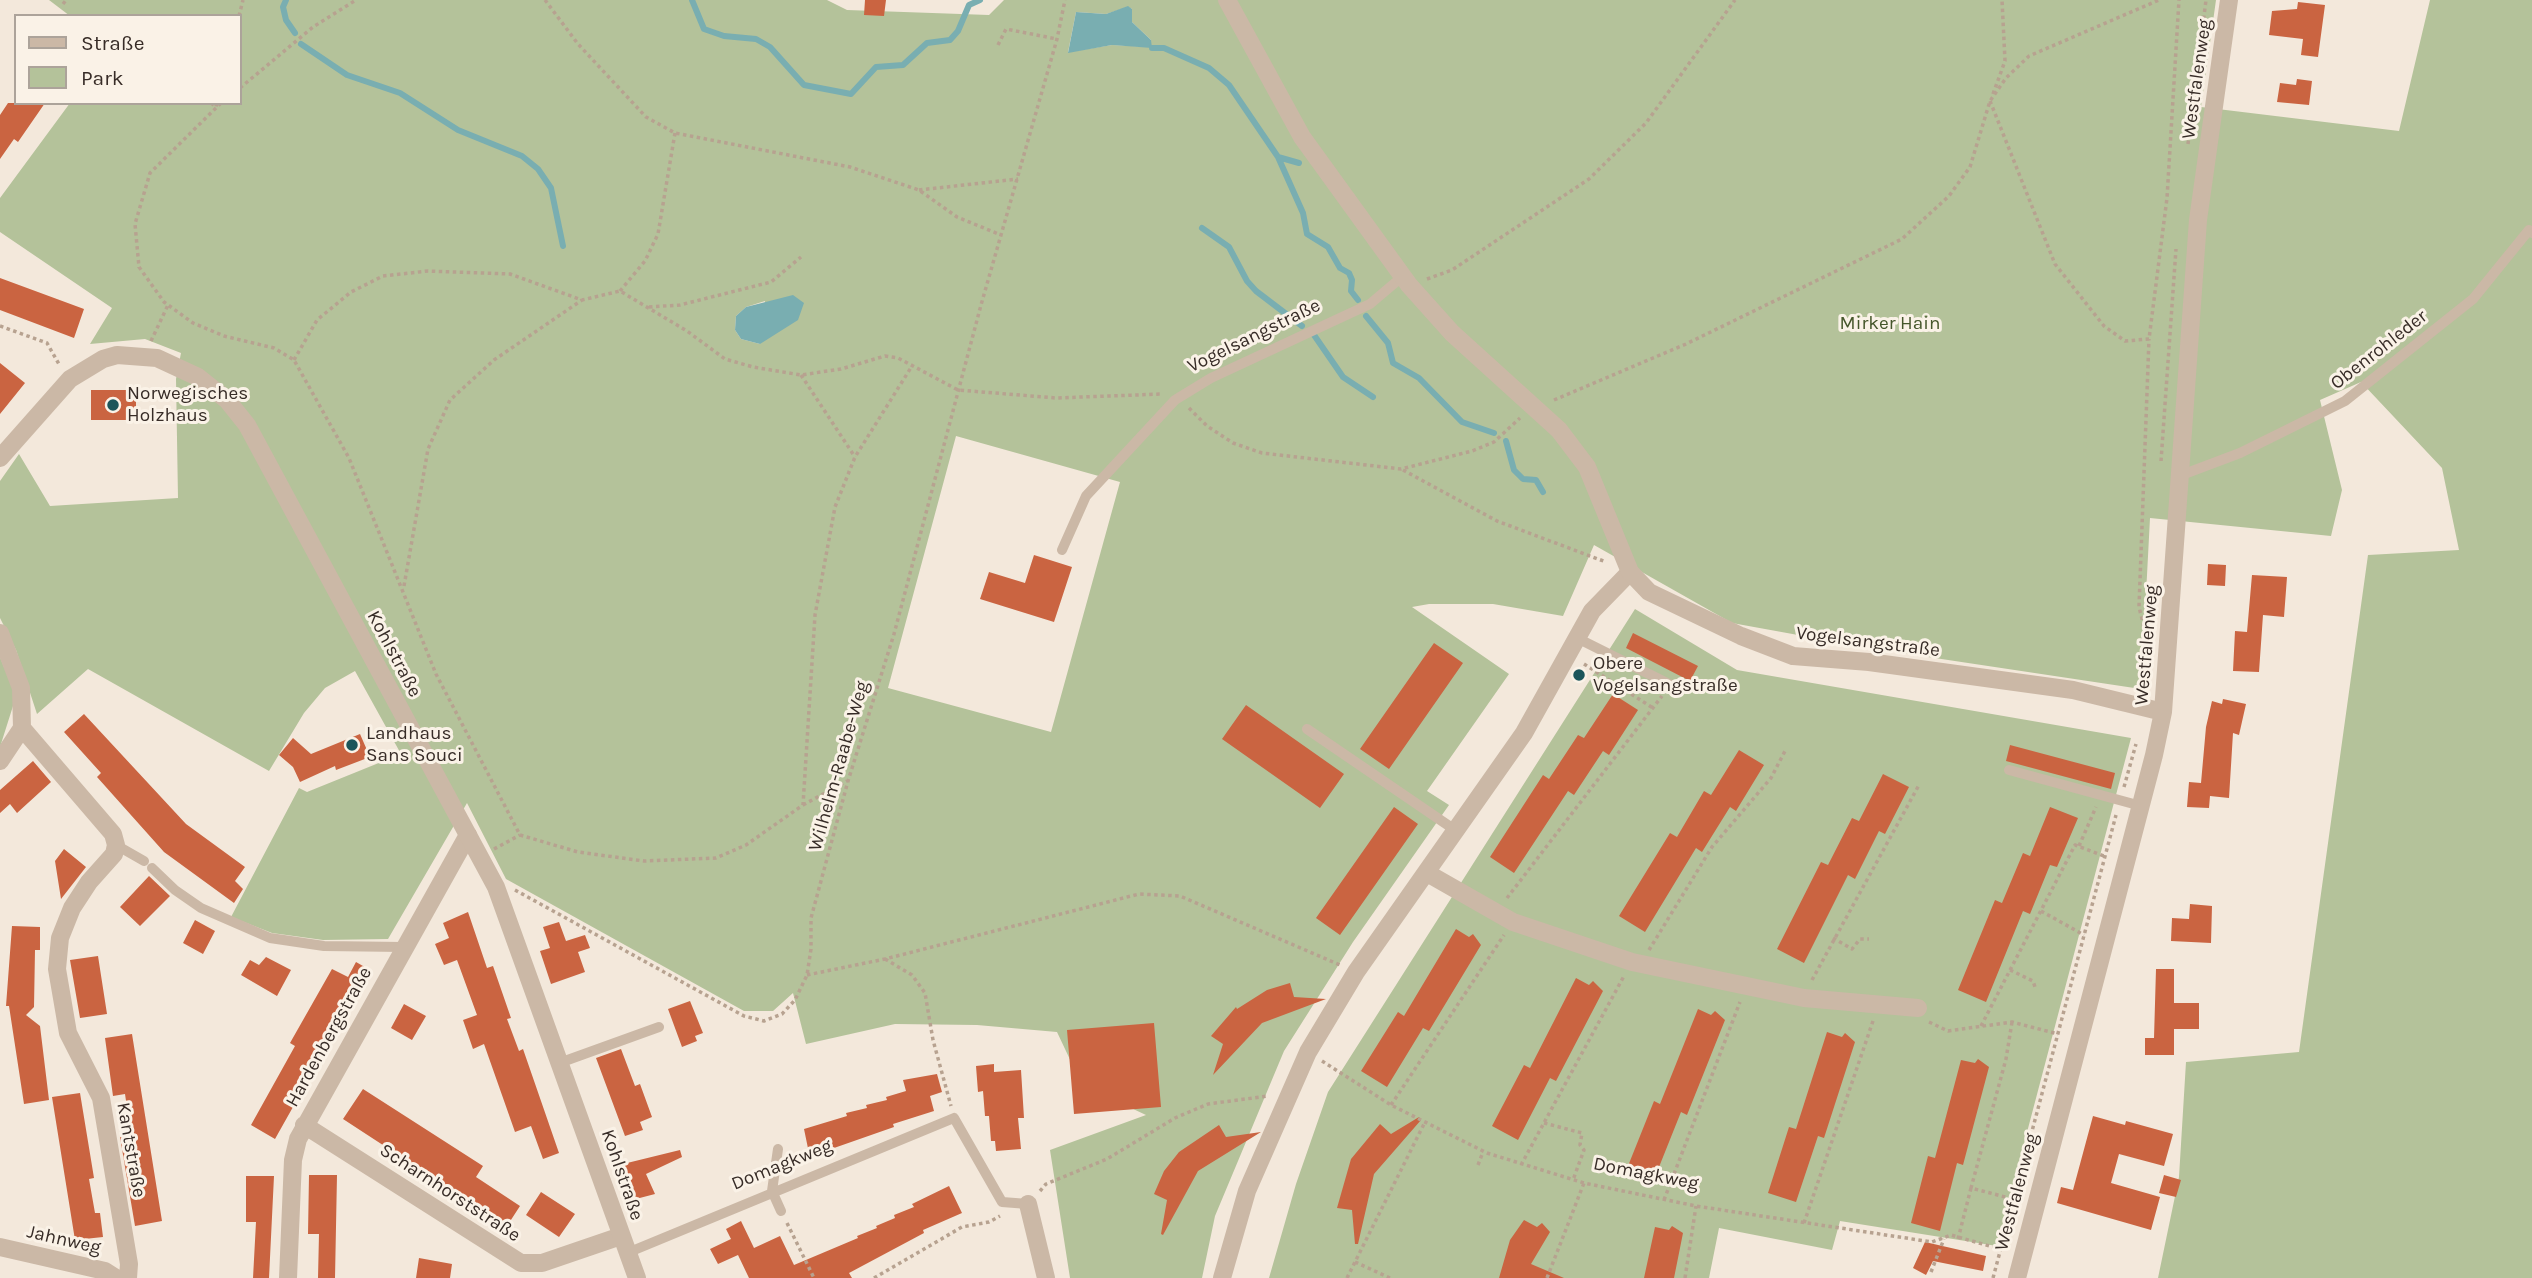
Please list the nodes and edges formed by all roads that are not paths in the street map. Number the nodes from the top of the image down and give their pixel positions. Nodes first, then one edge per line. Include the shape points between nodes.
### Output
1 (1227, 0) edge
2 (2230, 0) edge
3 (2532, 233) edge
4 (1406, 281) junction
5 (0, 458) edge
6 (2179, 476) junction
7 (1062, 550) dead end
8 (1630, 572) junction
9 (0, 633) edge
10 (1575, 637) junction
11 (1671, 685) road end
12 (2163, 712) junction
13 (22, 728) junction
14 (1307, 729) dead end
15 (0, 761) edge
16 (2009, 770) dead end
17 (2141, 806) junction
18 (1455, 830) junction
19 (468, 835) junction
20 (116, 845) junction
21 (1427, 873) junction
22 (403, 947) junction
23 (1918, 1008) road end
24 (659, 1027) dead end
25 (562, 1062) junction
26 (304, 1125) junction
27 (778, 1149) dead end
28 (772, 1191) junction
29 (1028, 1204) joint
30 (781, 1211) road end
31 (624, 1245) junction
32 (0, 1247) edge
33 (116, 1278) edge
34 (128, 1278) edge
35 (288, 1278) edge
36 (637, 1278) edge
37 (1046, 1278) edge
38 (1222, 1278) edge
39 (2017, 1278) edge

1 - 4 street, Vogelsangstraße via 1302,137
2 - 6 street, Westfalenweg via 2198,220
3 - 6 lane, Obenrohleder via 2529,230 2473,299 2346,401 2240,453
4 - 7 lane, Vogelsangstraße via 1370,304 1211,378 1175,400 1086,496
4 - 8 street, Vogelsangstraße via 1452,333 1559,430 1587,467
5 - 19 street, Kohlstraße via 71,379 117,355 144,355 169,362 227,400 247,425
6 - 12 street, Westfalenweg
8 - 10 street via 1592,611
8 - 12 street, Vogelsangstraße via 1649,592 1793,656 2073,690
9 - 13 street via 21,688
10 - 11 lane
10 - 18 street via 1524,733
12 - 17 street, Westfalenweg
13 - 15 street
13 - 20 street via 113,834
14 - 18 lane
16 - 17 lane
17 - 39 street, Westfalenweg
18 - 21 street
19 - 22 street, Hardenbergstraße
19 - 25 street, Kohlstraße via 496,887
20 - 22 lane via 148,864 201,908 270,937 324,946
20 - 34 street, Kantstraße via 114,854 72,908 60,938 57,969 68,1033 101,1098
21 - 23 street via 1513,922 1637,963 1804,998
21 - 38 street via 1356,972 1308,1052 1247,1191
22 - 26 street, Hardenbergstraße
24 - 25 lane
25 - 31 street, Kohlstraße
26 - 31 street, Scharnhorststraße via 521,1263 542,1263
26 - 35 street, Hardenbergstraße via 293,1160
27 - 28 lane
28 - 29 lane, Domagkweg via 954,1118 1002,1202
28 - 30 lane
28 - 31 lane, Domagkweg
29 - 37 street
31 - 36 street, Kohlstraße
32 - 33 street, Jahnweg via 105,1271

